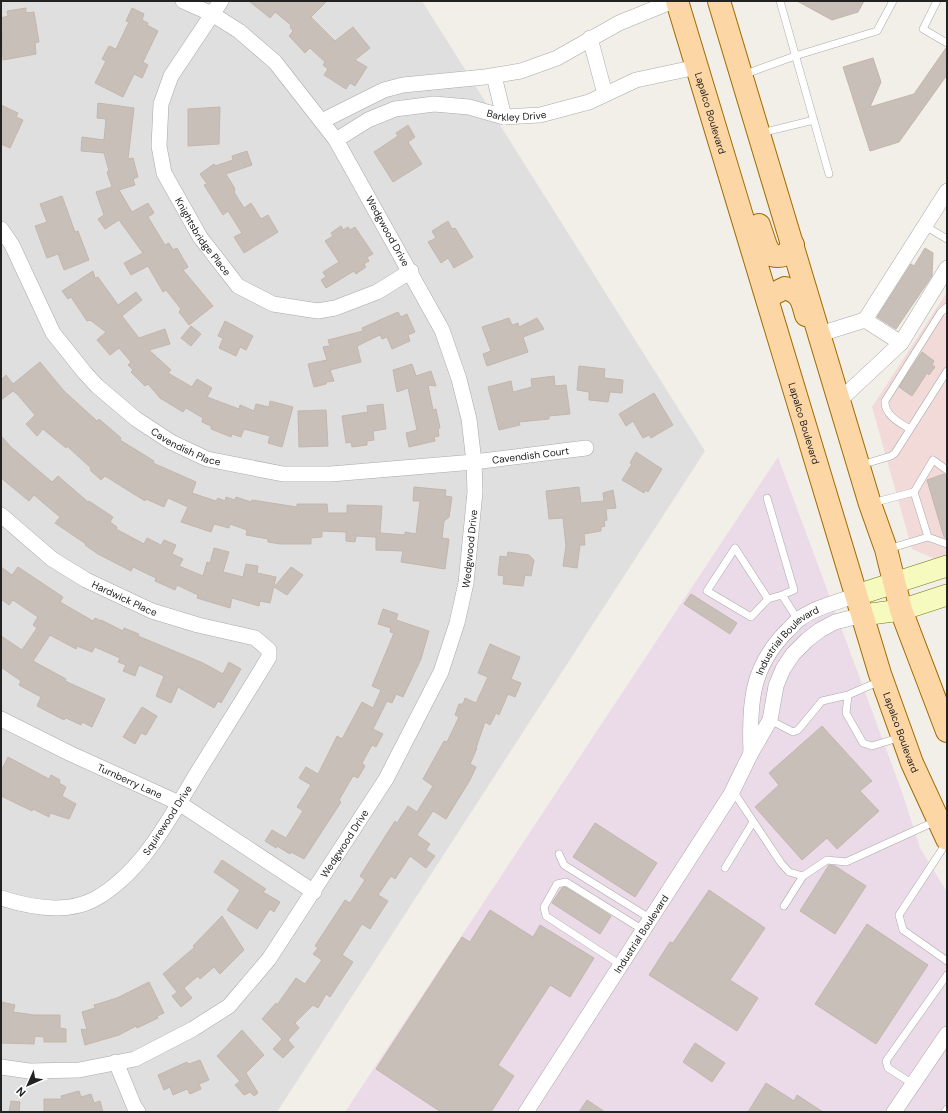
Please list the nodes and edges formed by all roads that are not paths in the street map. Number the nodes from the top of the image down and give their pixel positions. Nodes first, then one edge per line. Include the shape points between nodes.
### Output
1 (183, 1) edge
2 (221, 1) edge
3 (673, 1) edge
4 (677, 1) edge
5 (719, 1) edge
6 (780, 1) edge
7 (893, 1) edge
8 (937, 1) edge
9 (212, 14) junction
10 (590, 38) junction
11 (947, 43) edge
12 (795, 56) junction
13 (698, 67) junction
14 (742, 75) junction
15 (494, 76) junction
16 (415, 83) junction
17 (606, 94) junction
18 (421, 106) junction
19 (504, 116) junction
20 (814, 120) junction
21 (322, 121) junction
22 (717, 132) junction
23 (760, 133) junction
24 (336, 140) junction
25 (829, 174) dead end
26 (947, 191) edge
27 (925, 226) junction
28 (1, 230) edge
29 (947, 239) edge
30 (794, 245) junction
31 (947, 268) edge
32 (411, 271) junction
33 (767, 297) junction
34 (947, 307) edge
35 (864, 320) junction
36 (820, 334) junction
37 (901, 344) junction
38 (947, 371) edge
39 (840, 400) junction
40 (910, 429) junction
41 (853, 445) junction
42 (586, 448) dead end
43 (474, 462) junction
44 (859, 466) junction
45 (947, 470) edge
46 (914, 492) junction
47 (766, 498) dead end
48 (870, 504) junction
49 (1, 515) edge
50 (928, 536) junction
51 (947, 544) edge
52 (886, 549) junction
53 (947, 566) edge
54 (894, 584) junction
55 (947, 594) edge
56 (782, 595) junction
57 (857, 595) junction
58 (768, 599) junction
59 (901, 610) junction
60 (863, 615) junction
61 (798, 620) junction
62 (265, 646) joint
63 (882, 680) junction
64 (848, 695) junction
65 (942, 705) edge
66 (1, 719) edge
67 (770, 720) junction
68 (947, 731) edge
69 (902, 737) junction
70 (751, 753) junction
71 (733, 791) junction
72 (178, 804) junction
73 (753, 822) junction
74 (944, 834) edge
75 (560, 854) dead end
76 (725, 868) dead end
77 (803, 876) junction
78 (314, 892) junction
79 (1, 898) edge
80 (784, 906) dead end
81 (647, 924) junction
82 (947, 961) edge
83 (621, 965) junction
84 (947, 975) edge
85 (947, 1034) edge
86 (116, 1062) junction
87 (1, 1067) edge
88 (913, 1084) junction
89 (947, 1109) edge
90 (138, 1112) edge
91 (526, 1112) edge
92 (894, 1112) edge
93 (945, 1112) edge

1 - 9 street, Wedgwood Drive
2 - 9 street, Knightsbridge Place
3 - 10 street
4 - 13 main road, Lapalco Boulevard
5 - 14 main road
6 - 12 lane
7 - 12 lane via 877,31
8 - 11 lane via 923,29
9 - 21 street, Wedgwood Drive via 239,31 275,62
9 - 32 street, Knightsbridge Place via 171,76 160,104 159,146 164,173 200,237 238,286 273,304 318,312 377,292
10 - 15 street via 557,58 521,71
10 - 17 street
12 - 14 lane
12 - 20 lane
13 - 17 street, Barkley Drive via 636,80
13 - 22 main road, Lapalco Boulevard
14 - 23 main road
15 - 16 street
15 - 19 street
16 - 18 street
16 - 21 street via 384,90
17 - 19 street, Barkley Drive via 589,102 540,115
18 - 19 street, Barkley Drive via 434,104 469,107
18 - 24 street, Barkley Drive via 396,109 368,120
20 - 23 lane
20 - 25 lane
21 - 24 street, Wedgwood Drive
22 - 30 main road via 742,167 771,255 787,255
22 - 33 main road, Lapalco Boulevard
23 - 30 main road
24 - 32 street, Wedgwood Drive
26 - 27 street
27 - 29 lane
27 - 35 street
28 - 43 street, Cavendish Place via 12,245 53,333 85,373 136,419 171,442 207,460 283,474 331,474
30 - 36 main road
31 - 37 street
32 - 43 street, Wedgwood Drive via 442,330 459,379 469,419
33 - 41 main road via 785,288 794,291 802,300 829,400
33 - 57 main road, Lapalco Boulevard
34 - 40 lane via 939,314 885,401 890,414
35 - 36 street
35 - 37 street
36 - 39 main road
37 - 39 street
38 - 40 lane
39 - 41 main road
40 - 44 lane via 891,456
41 - 44 main road
42 - 43 street, Cavendish Court
43 - 78 street, Wedgwood Drive via 475,492 466,583 457,624 441,672 386,779
44 - 48 main road
45 - 46 lane via 933,460
46 - 48 lane
46 - 50 lane
47 - 56 lane via 794,590
48 - 52 main road
49 - 62 street, Hardwick Place via 52,559 86,580 152,611 255,638
50 - 51 lane
50 - 52 lane
52 - 54 main road
53 - 54 street, Industrial Boulevard
54 - 57 street, Industrial Boulevard
54 - 59 main road
55 - 59 street, Industrial Boulevard
56 - 58 lane
56 - 61 lane
57 - 60 main road, Lapalco Boulevard
57 - 61 street, Industrial Boulevard via 819,608
58 - 58 lane via 750,617 707,591 735,548
59 - 60 street, Industrial Boulevard
59 - 65 main road
60 - 63 main road, Lapalco Boulevard
60 - 67 street, Industrial Boulevard via 835,622 820,630 793,654 776,686
61 - 70 street, Industrial Boulevard via 768,654 758,675 749,722
62 - 72 street, Squirewood Drive via 269,650 269,657
63 - 64 lane
63 - 69 main road, Lapalco Boulevard
64 - 67 lane via 822,702 798,730 793,732
64 - 69 lane via 846,712 863,743 872,746
65 - 68 main road
66 - 72 street, Turnberry Lane
67 - 70 street, Industrial Boulevard
69 - 74 main road, Lapalco Boulevard
70 - 71 street, Industrial Boulevard
71 - 73 lane
71 - 81 street, Industrial Boulevard
72 - 78 street, Turnberry Lane
72 - 79 street, Squirewood Drive via 140,862 118,884 91,900 66,907 32,907
73 - 76 lane
73 - 77 lane via 789,872
74 - 77 lane via 846,862 827,860
74 - 82 lane via 899,915 903,930
75 - 81 lane via 564,865
77 - 80 lane
78 - 86 street, Wedgwood Drive via 269,959 229,1006 193,1029 134,1059
81 - 83 street, Industrial Boulevard
81 - 83 lane via 566,882 557,884 544,907 546,916
83 - 91 street, Industrial Boulevard
84 - 88 lane via 886,1061 888,1068
85 - 88 street
86 - 87 street, Wedgwood Drive via 80,1070
86 - 90 street
88 - 92 street
89 - 93 lane

